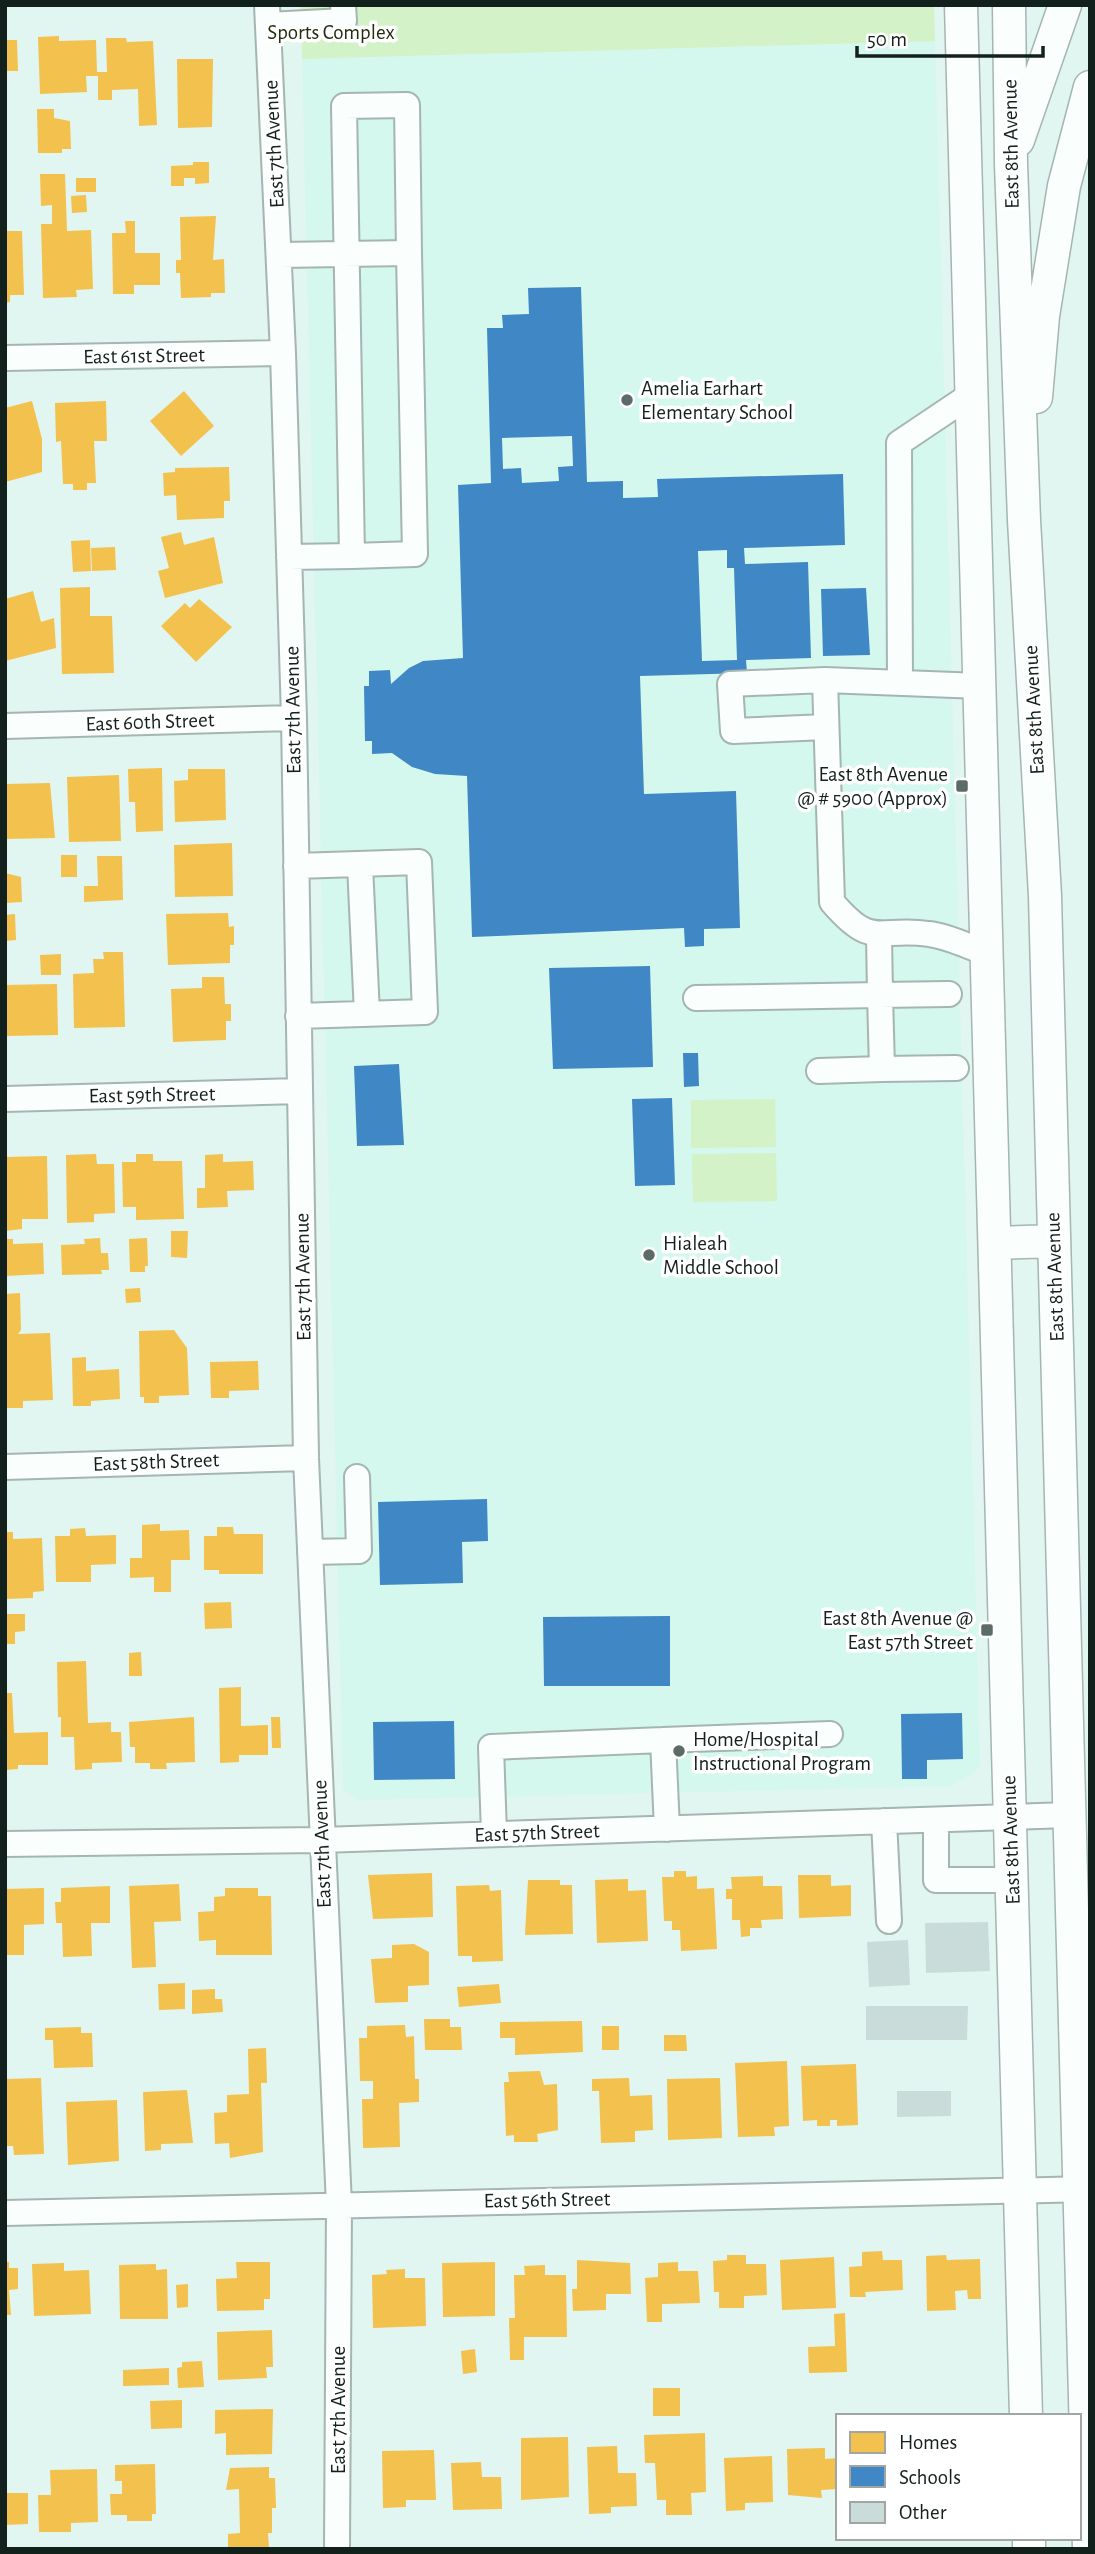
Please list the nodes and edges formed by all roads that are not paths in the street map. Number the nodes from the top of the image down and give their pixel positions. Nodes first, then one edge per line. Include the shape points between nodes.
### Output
1 (344, 5) edge
2 (961, 5) edge
3 (1009, 5) edge
4 (1065, 5) edge
5 (268, 15) edge
6 (1090, 87) edge
7 (1011, 164) junction
8 (409, 253) junction
9 (346, 254) junction
10 (279, 255) junction
11 (970, 328) junction
12 (284, 353) junction
13 (5, 358) edge
14 (972, 394) junction
15 (1024, 520) junction
16 (352, 556) junction
17 (289, 557) junction
18 (825, 680) junction
19 (900, 683) junction
20 (980, 686) junction
21 (1032, 687) junction
22 (294, 718) junction
23 (5, 726) edge
24 (826, 727) junction
25 (360, 865) junction
26 (296, 866) junction
27 (879, 935) junction
28 (987, 953) junction
29 (949, 994) dead end
30 (880, 995) junction
31 (696, 998) dead end
32 (367, 1014) junction
33 (298, 1016) junction
34 (956, 1068) dead end
35 (882, 1069) junction
36 (819, 1071) dead end
37 (299, 1091) junction
38 (5, 1099) edge
39 (1054, 1241) junction
40 (995, 1243) junction
41 (306, 1458) junction
42 (5, 1467) edge
43 (357, 1477) dead end
44 (310, 1552) junction
45 (830, 1734) dead end
46 (663, 1740) junction
47 (1069, 1815) junction
48 (1010, 1817) junction
49 (936, 1820) junction
50 (884, 1821) junction
51 (667, 1829) junction
52 (494, 1834) junction
53 (321, 1840) junction
54 (5, 1844) edge
55 (1012, 1880) junction
56 (889, 1921) dead end
57 (1021, 2189) junction
58 (1085, 2189) edge
59 (339, 2204) junction
60 (5, 2213) edge
61 (1026, 2414) edge
62 (337, 2549) edge
63 (1089, 2549) edge

1 - 5 street via 344,21
2 - 11 main road, East 8th Avenue
3 - 7 main road, East 8th Avenue
4 - 7 main road
5 - 10 street, East 7th Avenue
6 - 15 main road via 1064,186 1043,316
7 - 11 main road via 986,240
7 - 15 main road, East 8th Avenue
8 - 9 street
8 - 9 street via 407,105 344,106
8 - 16 street via 415,554
9 - 10 street
9 - 16 street
10 - 12 street, East 7th Avenue
11 - 14 main road, East 8th Avenue
12 - 13 street, East 61st Street
12 - 17 street, East 7th Avenue
14 - 19 street via 899,443
14 - 20 main road, East 8th Avenue
15 - 21 main road, East 8th Avenue
16 - 17 street
17 - 22 street, East 7th Avenue
18 - 19 street
18 - 24 street
18 - 24 street via 730,684 733,731
19 - 20 street
20 - 21 main road
20 - 28 main road, East 8th Avenue
21 - 39 main road, East 8th Avenue via 1045,896
22 - 23 street, East 60th Street
22 - 26 street, East 7th Avenue
24 - 27 street via 832,902 852,925
25 - 26 street
25 - 32 street
25 - 32 street via 419,862 425,1012
26 - 33 street, East 7th Avenue
27 - 28 street via 929,934
27 - 30 street
28 - 40 main road, East 8th Avenue
29 - 30 street
30 - 31 street
30 - 35 street
32 - 33 street
33 - 37 street, East 7th Avenue
34 - 35 street
35 - 36 street
37 - 38 street, East 59th Street
37 - 41 street, East 7th Avenue
39 - 40 main road
39 - 47 main road, East 8th Avenue
40 - 48 main road, East 8th Avenue
41 - 42 street, East 58th Street
41 - 44 street, East 7th Avenue
43 - 44 street via 359,1551
44 - 53 street, East 7th Avenue
45 - 46 street
46 - 51 street
46 - 52 street via 491,1747
47 - 48 street, East 57th Street
47 - 58 main road, East 8th Avenue
48 - 49 street, East 57th Street
48 - 55 main road, East 8th Avenue
49 - 50 street, East 57th Street
49 - 55 street via 936,1880
50 - 51 street, East 57th Street
50 - 56 street
51 - 52 street, East 57th Street
52 - 53 street, East 57th Street
53 - 54 street, East 57th Street
53 - 59 street, East 7th Avenue
55 - 57 main road, East 8th Avenue
57 - 58 street, East 56th Street
57 - 59 street, East 56th Street
57 - 61 main road, East 8th Avenue
58 - 63 main road, East 8th Avenue
59 - 60 street, East 56th Street
59 - 62 street, East 7th Avenue

